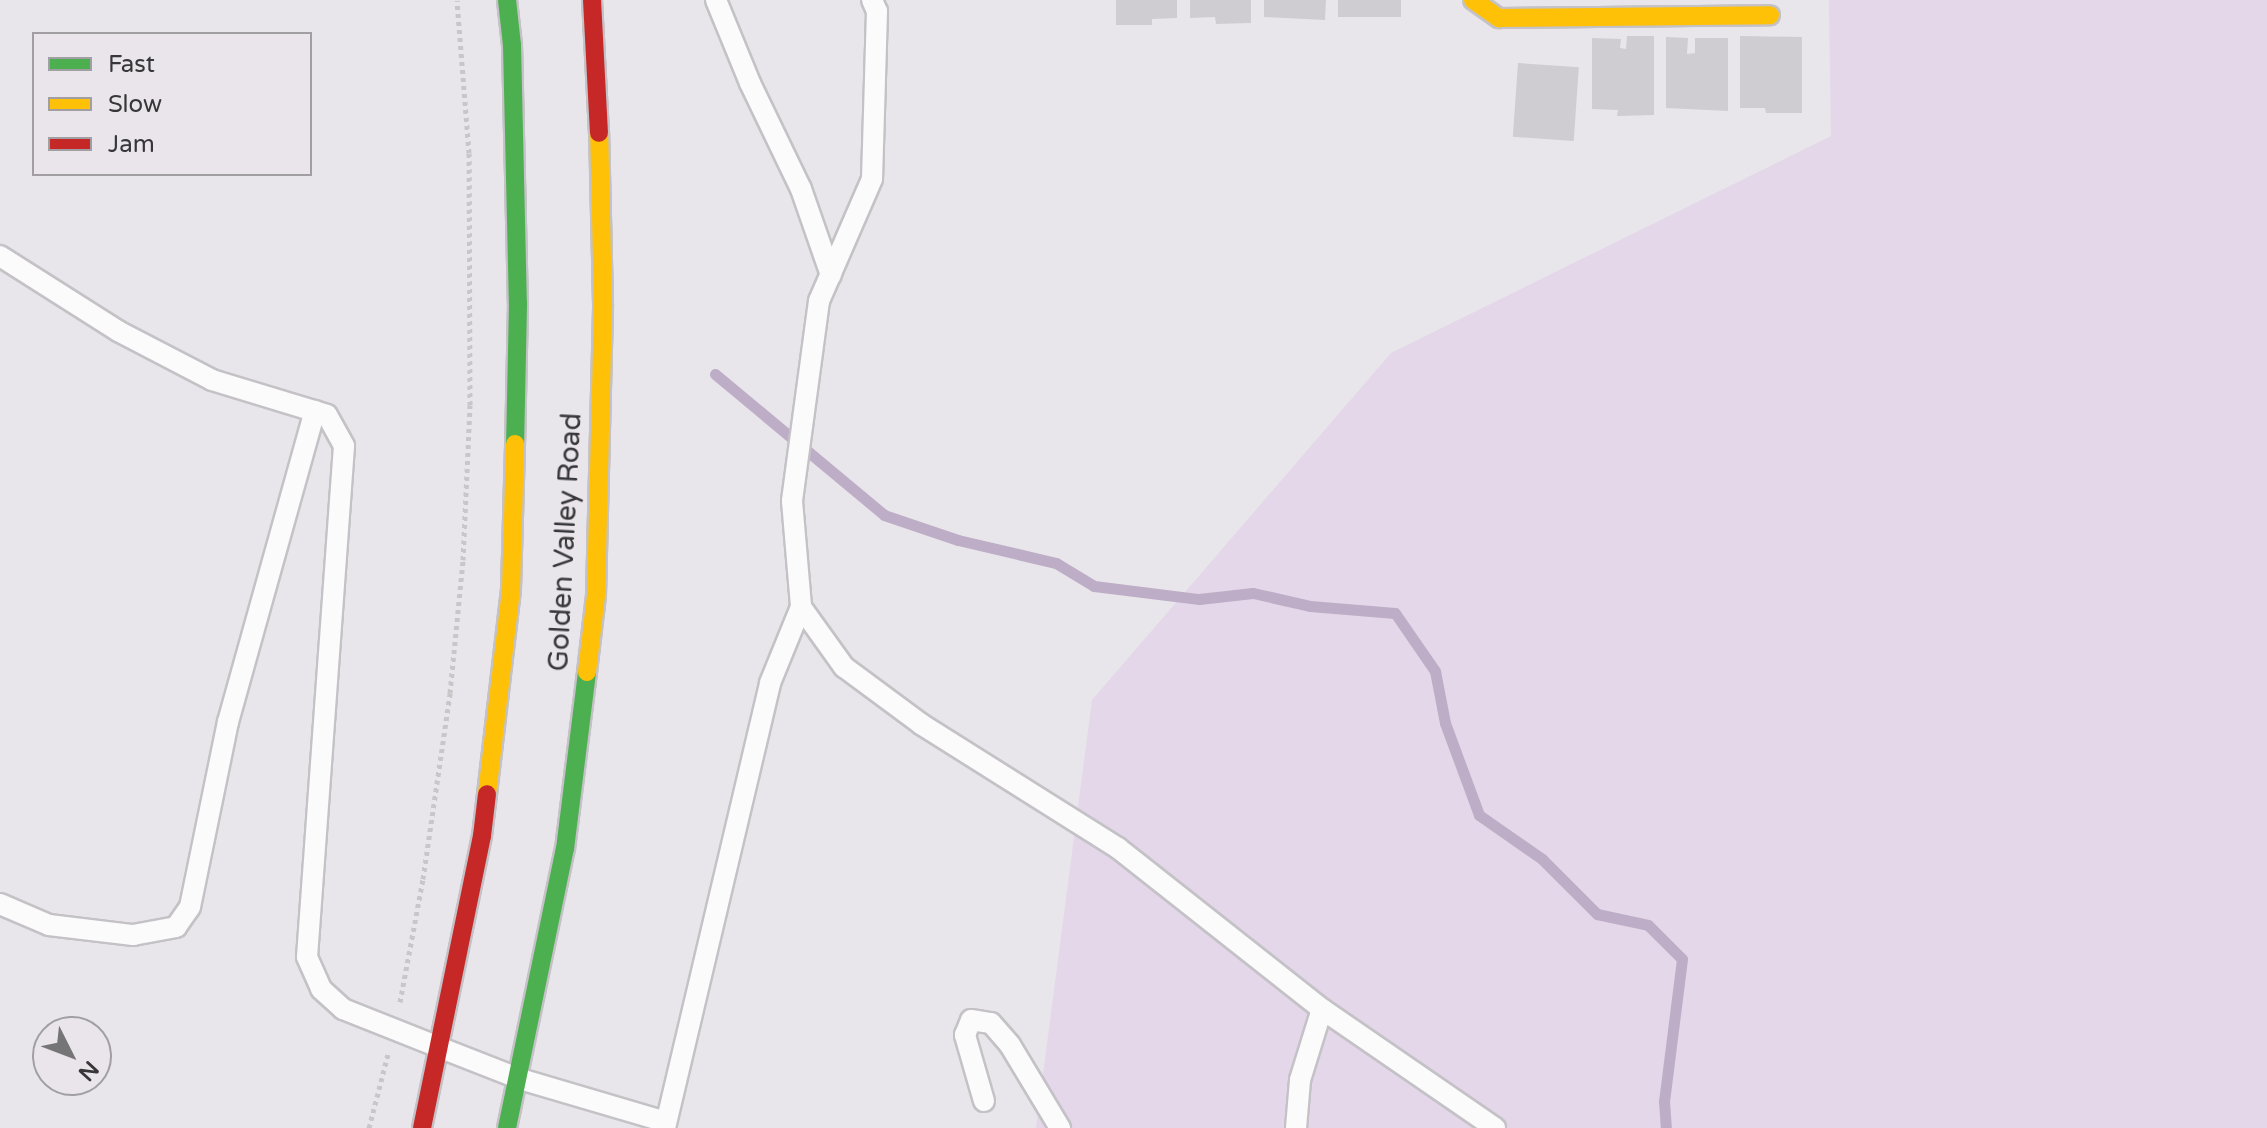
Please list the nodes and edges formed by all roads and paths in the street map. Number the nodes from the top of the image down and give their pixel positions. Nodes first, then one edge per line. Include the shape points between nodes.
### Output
1 (457, 0) edge
2 (507, 0) edge
3 (592, 0) edge
4 (716, 0) edge
5 (872, 0) edge
6 (1473, 0) edge
7 (1770, 15) dead end
8 (0, 256) edge
9 (831, 275) junction
10 (315, 411) junction
11 (801, 607) junction
12 (0, 904) edge
13 (1322, 1009) junction
14 (395, 1028) junction
15 (441, 1048) junction
16 (520, 1079) junction
17 (984, 1101) dead end
18 (666, 1125) edge
19 (369, 1128) edge
20 (422, 1128) edge
21 (507, 1128) edge
22 (1060, 1128) edge
23 (1296, 1128) edge
24 (1495, 1128) edge

1 - 14 path via 469,153 470,405 463,560 446,724
2 - 15 main road, Golden Valley Road via 518,304 511,589 482,836
3 - 16 main road, Golden Valley Road via 603,304 596,595 565,849
4 - 9 lane via 801,189
5 - 9 lane via 877,11 872,179
6 - 7 main road via 1499,18
8 - 10 lane via 118,331 212,380
9 - 11 lane via 819,301 792,501
10 - 12 lane via 228,722 190,907 176,927 133,935 49,925
10 - 14 lane via 327,415 344,446 307,957 329,999
11 - 13 lane via 844,667 921,724 1118,848
11 - 18 lane via 770,683
13 - 23 lane via 1300,1080
13 - 24 lane
14 - 15 lane
14 - 19 path
15 - 16 lane
15 - 20 main road, Golden Valley Road
16 - 18 lane
16 - 21 main road, Golden Valley Road
17 - 22 lane via 965,1035 971,1020 991,1023 1010,1045

